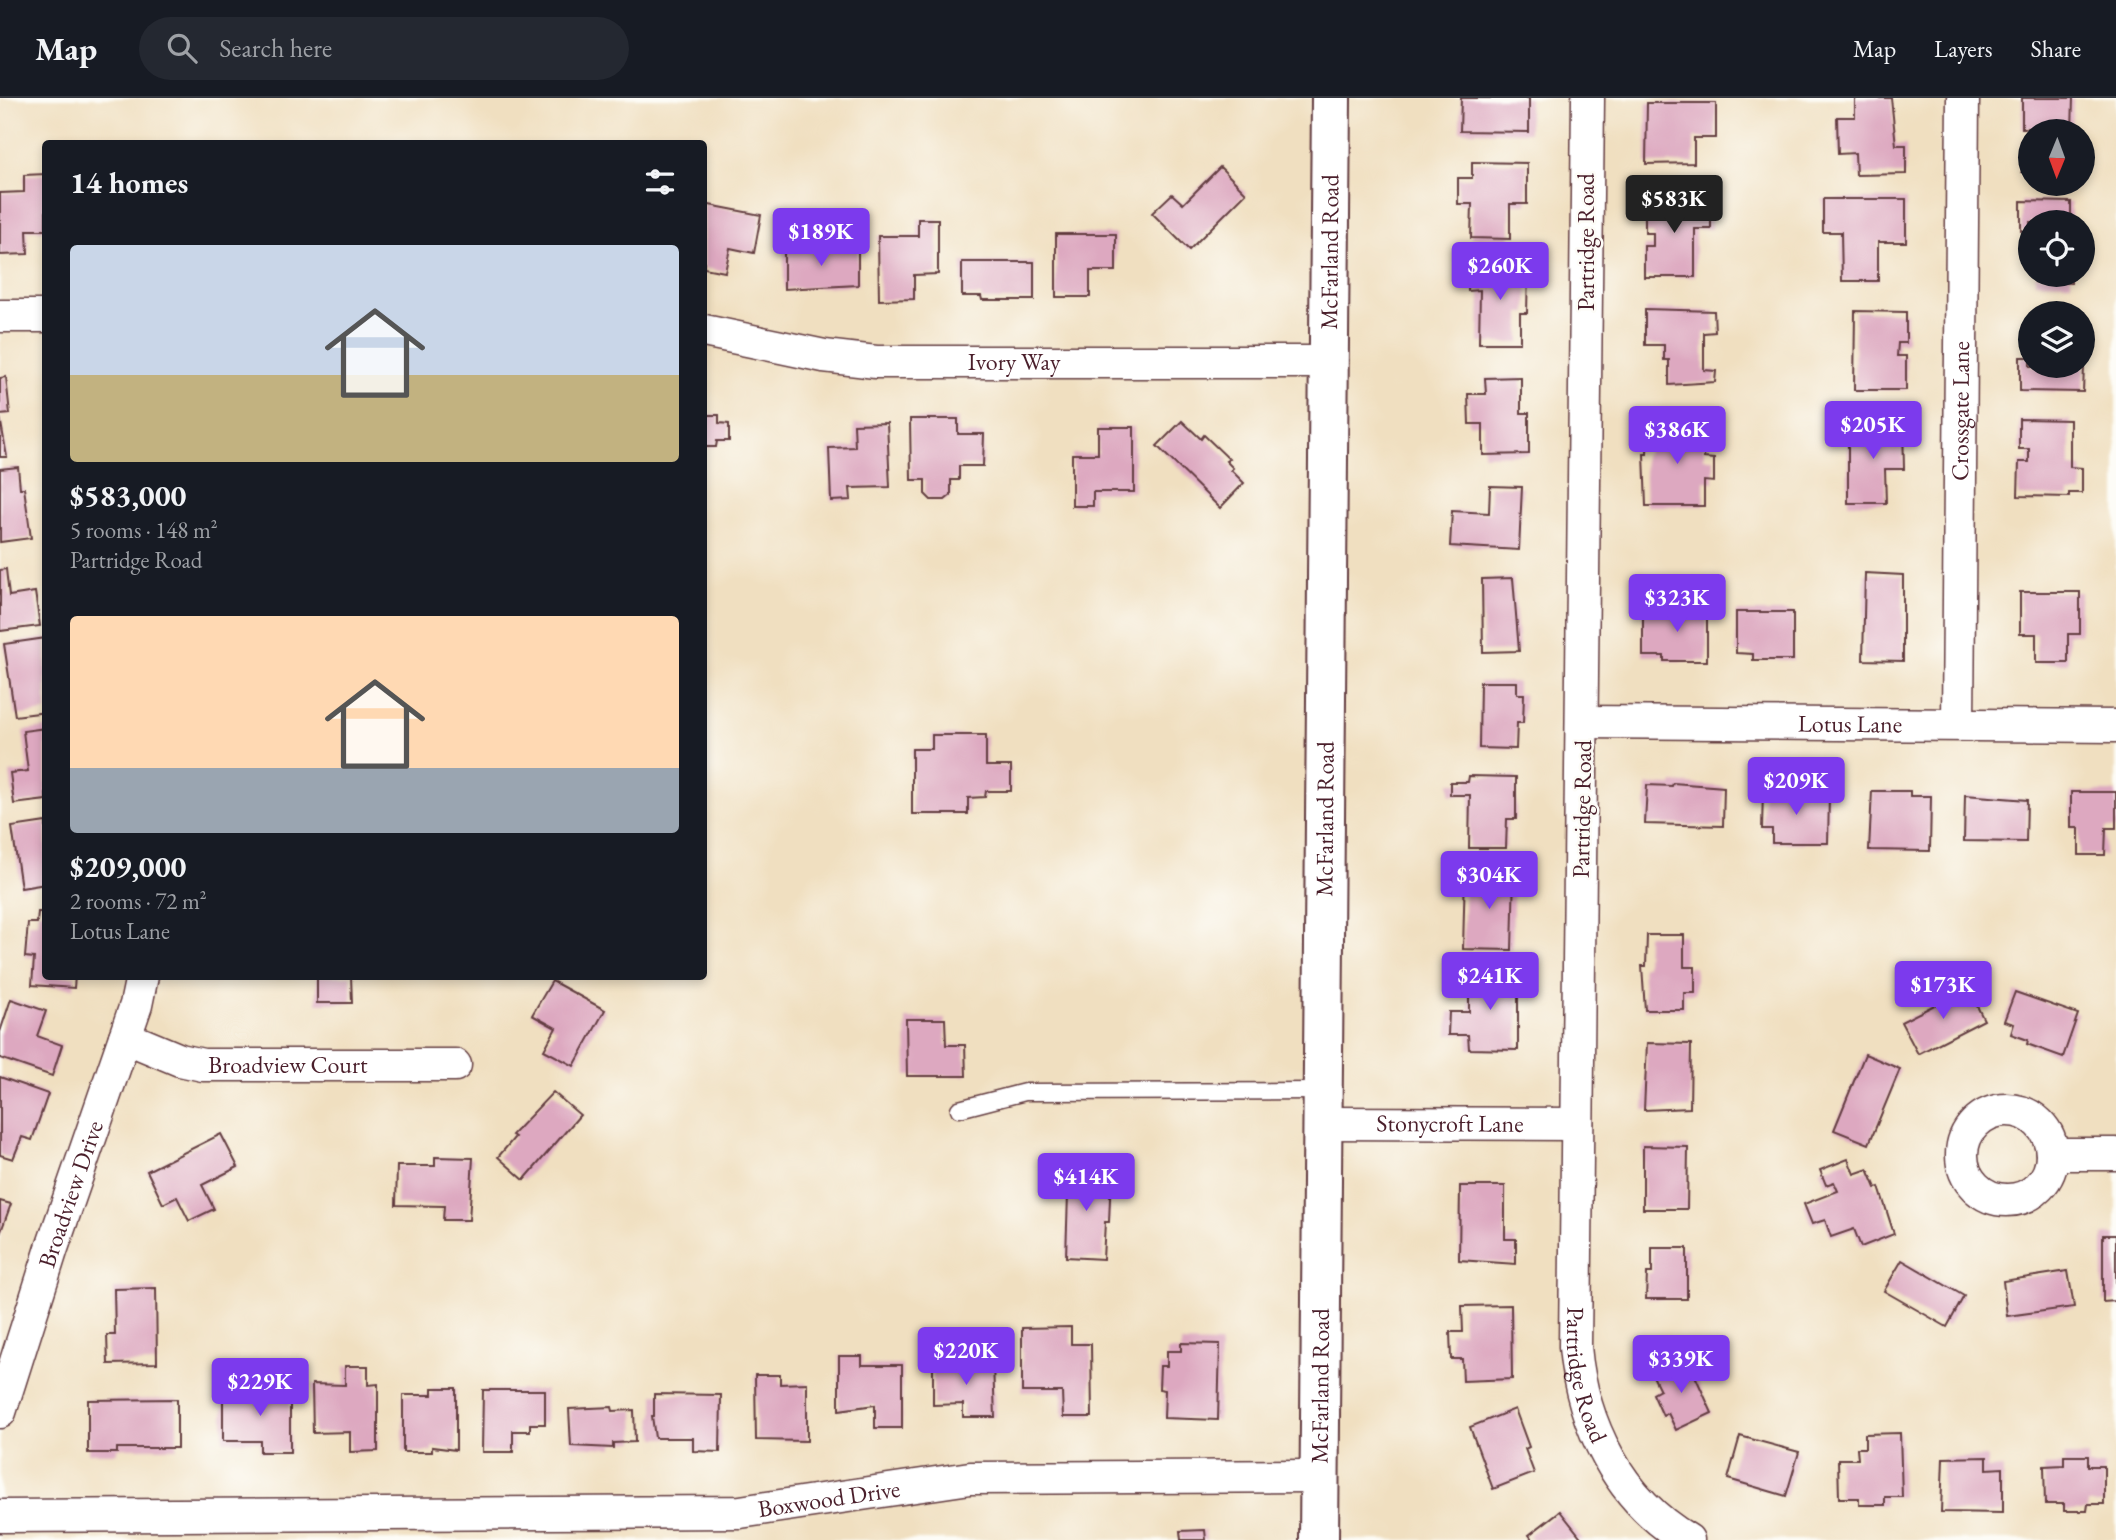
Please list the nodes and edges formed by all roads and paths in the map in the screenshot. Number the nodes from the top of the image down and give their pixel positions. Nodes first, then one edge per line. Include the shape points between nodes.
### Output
1 (1331, 98) edge
2 (1588, 98) edge
3 (1963, 98) edge
4 (0, 316) edge
5 (42, 316) edge
6 (707, 332) edge
7 (1329, 362) junction
8 (1582, 722) junction
9 (1958, 724) junction
10 (2116, 726) edge
11 (141, 980) edge
12 (125, 1037) junction
13 (455, 1065) dead end
14 (1322, 1107) junction
15 (959, 1109) dead end
16 (1577, 1124) junction
17 (2052, 1154) dead end
18 (2116, 1154) edge
19 (0, 1412) edge
20 (1319, 1476) junction
21 (0, 1516) edge
22 (1319, 1540) edge
23 (1688, 1540) edge

1 - 7 street, McFarland Road
2 - 8 street, Partridge Road
3 - 9 street, Crossgate Lane
4 - 5 street
6 - 7 street, Ivory Way via 876,362
7 - 14 street, McFarland Road
8 - 9 street, Lotus Lane
8 - 16 street, Partridge Road
9 - 10 street, Lotus Lane
11 - 12 street, Broadview Drive
12 - 13 street, Broadview Court via 203,1065
12 - 19 street, Broadview Drive
14 - 15 lane via 1026,1092
14 - 16 street, Stonycroft Lane
14 - 20 street, McFarland Road
16 - 23 street, Partridge Road via 1577,1373 1605,1454 1642,1503
17 - 18 street
20 - 21 street, Boxwood Drive via 970,1478 740,1512
20 - 22 street, McFarland Road

